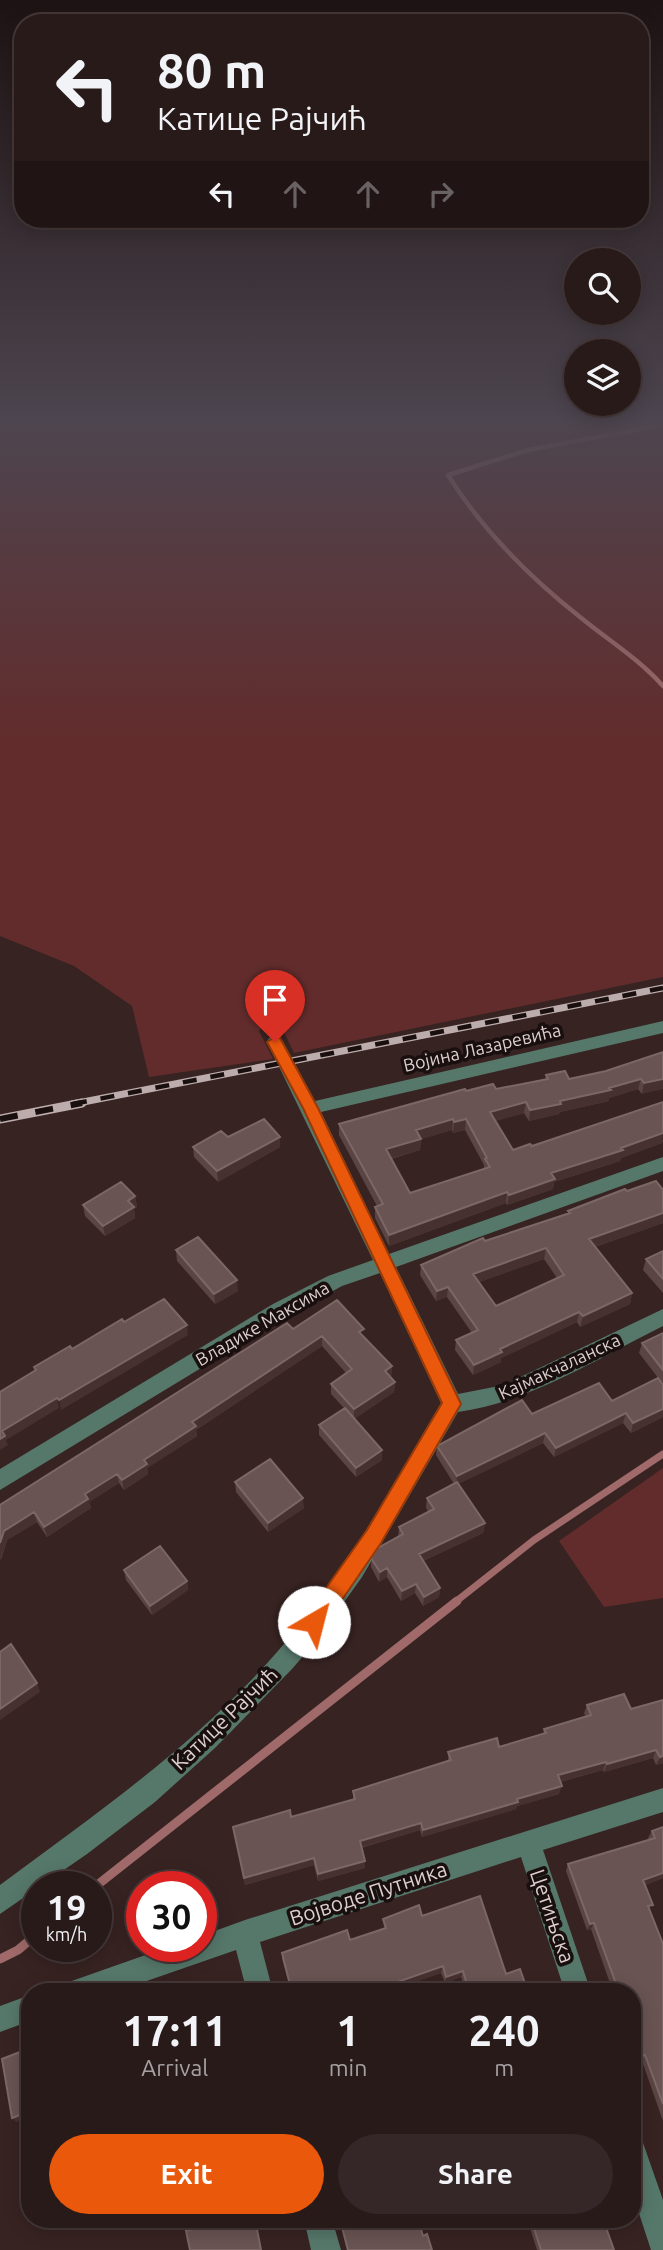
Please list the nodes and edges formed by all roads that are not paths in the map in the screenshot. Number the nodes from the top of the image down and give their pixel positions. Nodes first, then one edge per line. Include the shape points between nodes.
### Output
1 (663, 1027) edge
2 (275, 1042) dead end
3 (310, 1108) junction
4 (663, 1164) edge
5 (385, 1263) junction
6 (663, 1317) edge
7 (452, 1404) junction
8 (0, 1480) edge
9 (663, 1800) edge
10 (528, 1841) junction
11 (0, 1901) edge
12 (245, 1933) junction
13 (101, 1983) edge
14 (258, 1983) edge
15 (575, 1983) edge
16 (21, 2011) edge
17 (0, 2019) edge
18 (641, 2177) edge
19 (320, 2228) edge
20 (663, 2243) edge
21 (326, 2250) edge

1 - 3 street, Војина Лазаревића
2 - 3 street
3 - 5 street
4 - 5 street, Владике Максима
5 - 7 street
5 - 8 street, Владике Максима via 335,1281 280,1310
6 - 7 street, Кајмакчаланска via 509,1392
7 - 11 street, Катице Рајчић via 374,1536 285,1660 215,1730 125,1809
9 - 10 street, Војводе Путника
10 - 12 street, Војводе Путника
10 - 15 street, Цетињска
12 - 13 street, Војводе Путника
12 - 14 street
16 - 17 street
18 - 20 street
19 - 21 street

